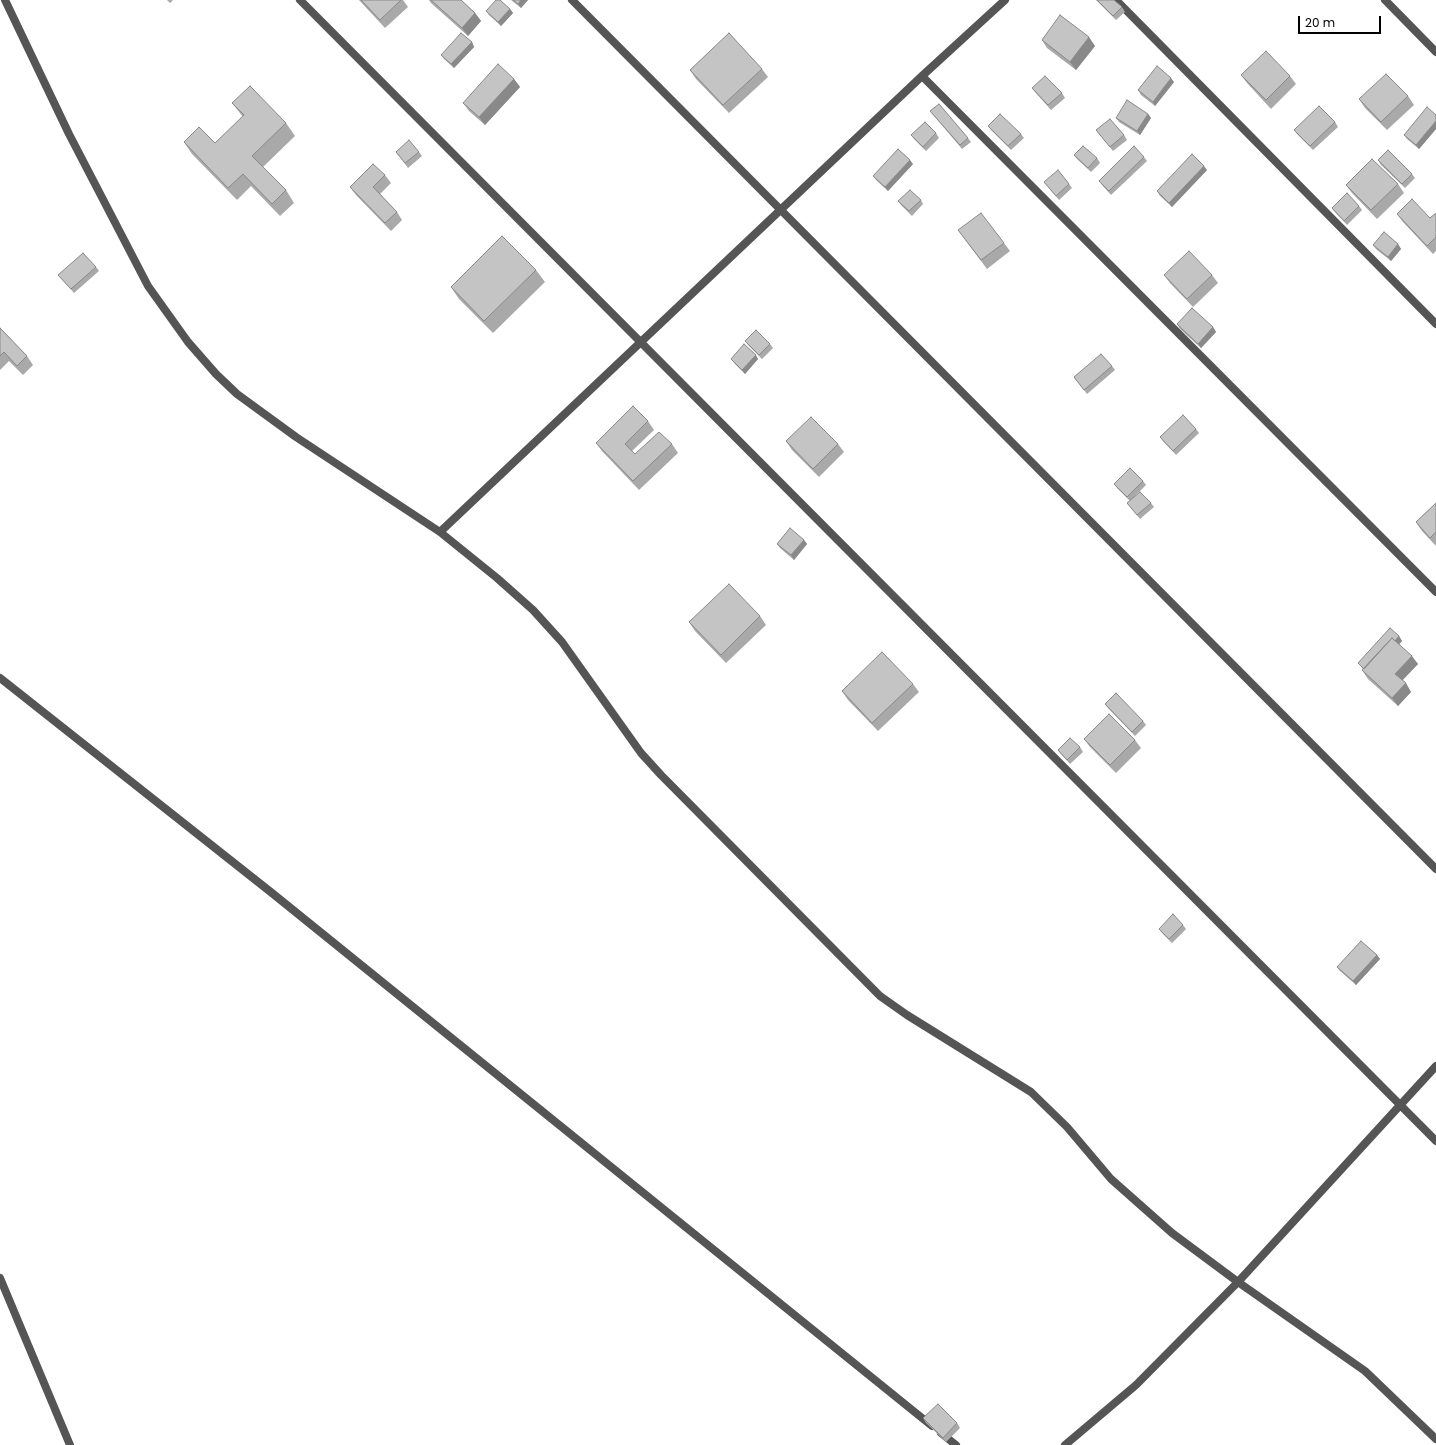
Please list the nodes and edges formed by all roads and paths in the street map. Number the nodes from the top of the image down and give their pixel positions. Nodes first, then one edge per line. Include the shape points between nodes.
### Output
1 (5, 0) edge
2 (300, 0) edge
3 (572, 0) edge
4 (1005, 0) edge
5 (1116, 0) edge
6 (1384, 0) edge
7 (1436, 52) edge
8 (922, 76) junction
9 (781, 210) junction
10 (1436, 324) edge
11 (641, 342) junction
12 (440, 532) junction
13 (1436, 592) edge
14 (0, 678) edge
15 (1436, 869) edge
16 (1436, 1066) edge
17 (1400, 1105) junction
18 (1436, 1141) edge
19 (0, 1278) edge
20 (1238, 1282) junction
21 (1436, 1439) edge
22 (70, 1445) edge
23 (956, 1445) edge
24 (1065, 1445) edge

1 - 12 street via 69,134 148,286 188,342 237,394 296,437
2 - 11 street
3 - 9 street
4 - 8 street
5 - 10 street
6 - 7 street
8 - 9 street
8 - 13 street
9 - 11 street
9 - 15 street
11 - 12 street
11 - 17 street
12 - 20 street via 534,610 562,642 641,753 880,996 1031,1092 1067,1127 1111,1179 1172,1234
14 - 23 street via 272,892
16 - 17 street
17 - 18 street
17 - 20 street
19 - 22 street
20 - 21 street via 1365,1371
20 - 24 street via 1136,1385

